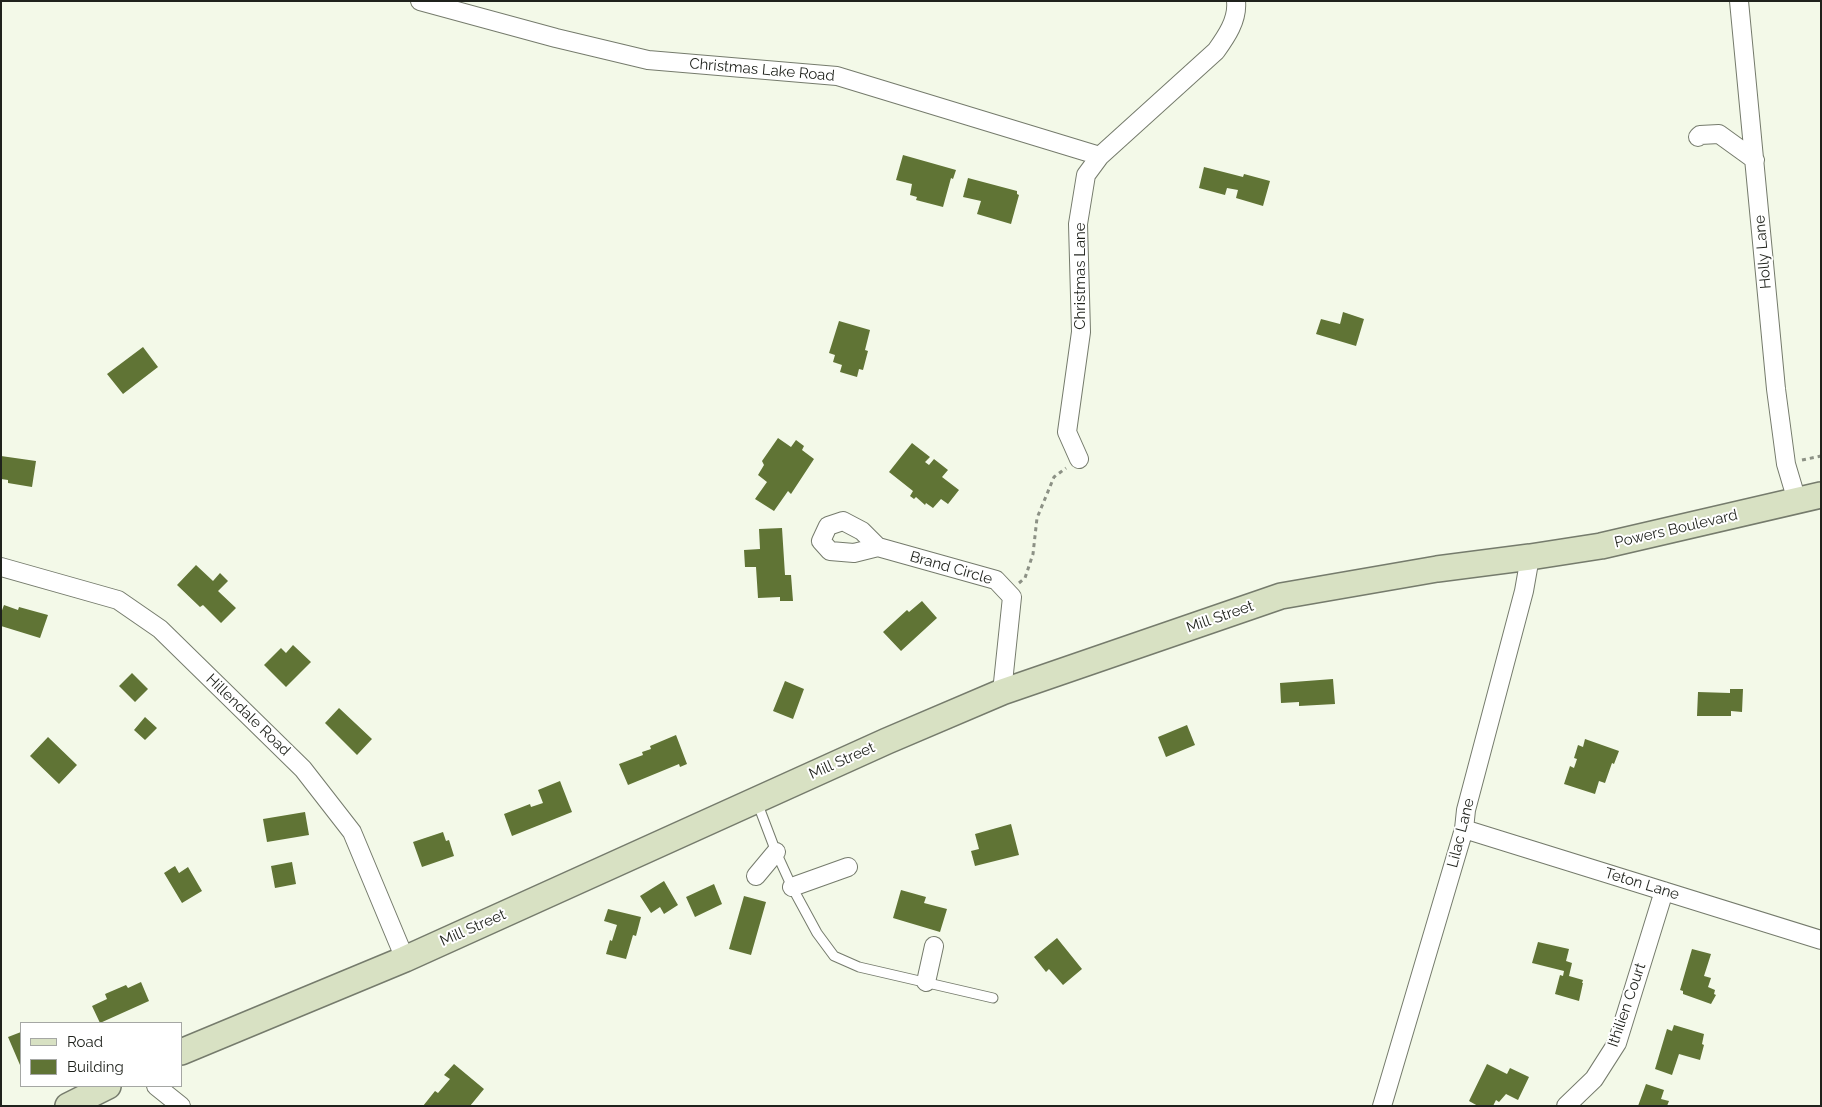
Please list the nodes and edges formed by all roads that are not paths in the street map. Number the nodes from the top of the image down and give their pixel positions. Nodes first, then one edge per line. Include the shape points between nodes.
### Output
1 (420, 1) edge
2 (1236, 1) edge
3 (1739, 1) edge
4 (461, 7) edge
5 (1698, 137) dead end
6 (1100, 156) junction
7 (1755, 160) junction
8 (1079, 459) road end
9 (1809, 498) edge
10 (878, 547) dead end
11 (1530, 557) junction
12 (1, 567) edge
13 (1002, 692) junction
14 (756, 800) junction
15 (1464, 829) junction
16 (776, 852) junction
17 (848, 867) dead end
18 (756, 876) dead end
19 (792, 886) junction
20 (1664, 891) junction
21 (1821, 940) edge
22 (934, 946) dead end
23 (404, 959) junction
24 (926, 982) junction
25 (993, 998) dead end
26 (182, 1052) edge
27 (106, 1087) edge
28 (157, 1087) edge
29 (68, 1106) edge
30 (181, 1106) edge
31 (1382, 1106) edge
32 (1566, 1106) edge

1 - 4 street, Christmas Lake Road
2 - 6 street, Christmas Lane via 1230,31 1216,51
3 - 7 street, Holly Lane
4 - 6 street, Christmas Lake Road via 556,38 648,60 836,76
5 - 7 street via 1719,134
6 - 8 street, Christmas Lane via 1086,176 1078,224 1080,332 1066,432
7 - 9 street, Holly Lane via 1786,464
9 - 11 main road, Powers Boulevard via 1601,546
10 - 13 street, Brand Circle via 996,580 1008,592 1012,597
11 - 13 main road, Mill Street via 1437,569 1281,596
11 - 15 street, Lilac Lane via 1524,591 1466,810
12 - 23 street, Hillendale Road via 118,600 168,636 303,769 352,832
13 - 14 main road, Mill Street
14 - 16 lane
14 - 23 main road, Mill Street
15 - 20 street, Teton Lane
15 - 31 street, Lilac Lane
16 - 18 street
16 - 19 lane
17 - 19 street
19 - 24 lane via 834,956 859,967
20 - 21 street, Teton Lane
20 - 32 street, Ithilien Court via 1617,1044 1594,1079
22 - 24 street
23 - 26 main road, Mill Street
24 - 25 lane
27 - 29 main road
28 - 30 street

